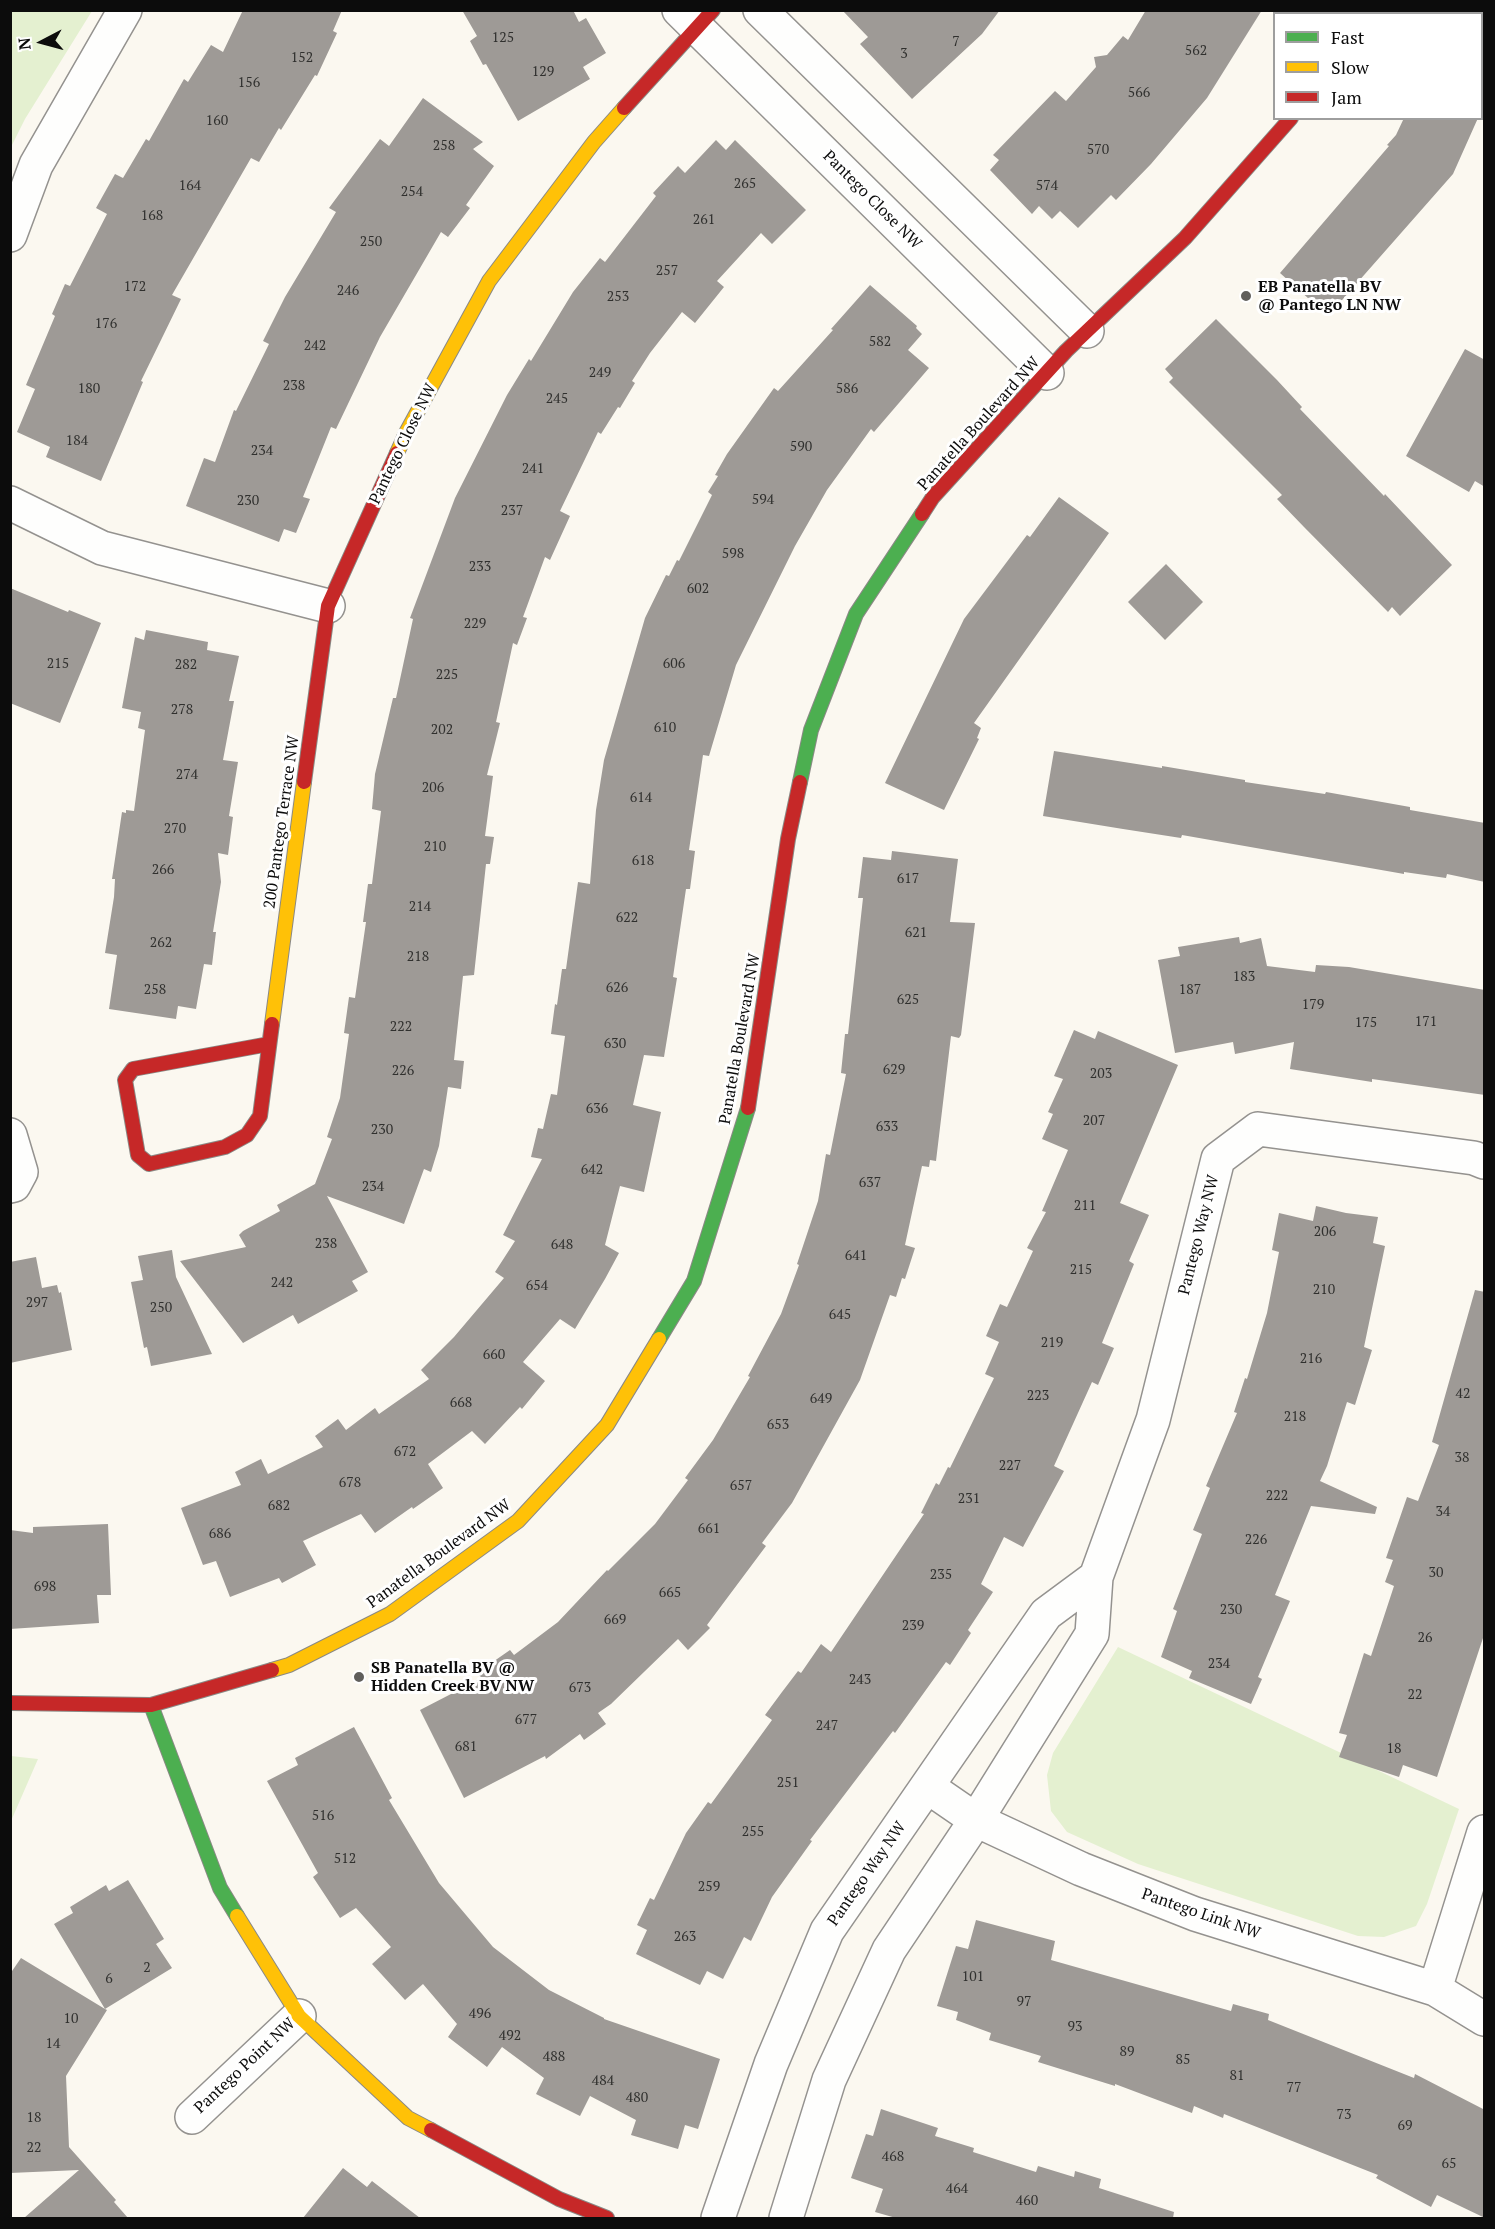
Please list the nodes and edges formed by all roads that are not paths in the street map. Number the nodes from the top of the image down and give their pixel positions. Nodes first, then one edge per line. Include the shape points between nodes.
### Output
1 (125, 10) edge
2 (760, 10) edge
3 (696, 16) edge
4 (1289, 120) edge
5 (10, 235) edge
6 (1087, 331) junction
7 (1047, 373) junction
8 (10, 503) edge
9 (328, 606) junction
10 (269, 1044) junction
11 (10, 1135) edge
12 (1485, 1162) edge
13 (10, 1186) edge
14 (1096, 1577) junction
15 (10, 1703) edge
16 (151, 1705) junction
17 (928, 1787) junction
18 (976, 1820) junction
19 (1485, 1832) edge
20 (1435, 1989) junction
21 (299, 2016) junction
22 (1485, 2019) edge
23 (192, 2117) dead end
24 (607, 2218) edge
25 (718, 2218) edge
26 (786, 2218) edge

1 - 5 street via 36,165
2 - 6 street
3 - 7 street, Pantego Close NW
3 - 9 street, Pantego Close NW via 489,281 407,431
4 - 6 street, Panatella Boulevard NW via 1185,238
6 - 7 street, Panatella Boulevard NW
7 - 16 street, Panatella Boulevard NW via 933,497 856,614 811,730 788,839 747,1115 694,1281 607,1425 518,1521 390,1614 289,1665
8 - 9 street via 102,548
9 - 10 street, 200 Pantego Terrace NW
10 - 10 street, 200 Pantego Terrace NW via 133,1069 125,1080 138,1155 149,1164 225,1147 247,1135 260,1116
11 - 13 street via 21,1172
12 - 14 street, Pantego Way NW via 1258,1129 1218,1159 1153,1420
14 - 17 street, Pantego Way NW via 1046,1614
14 - 18 street, Pantego Way NW via 1092,1634
15 - 16 street, Panatella Boulevard NW
16 - 21 street via 220,1888
17 - 18 street, Pantego Link NW
17 - 25 street, Pantego Way NW via 827,1931 771,2064
18 - 20 street, Pantego Link NW via 1081,1869 1195,1914
18 - 26 street, Pantego Way NW via 889,1950 829,2080
19 - 20 street
20 - 22 street, Pantego Link NW
21 - 23 street, Pantego Point NW
21 - 24 street via 408,2118 559,2199

